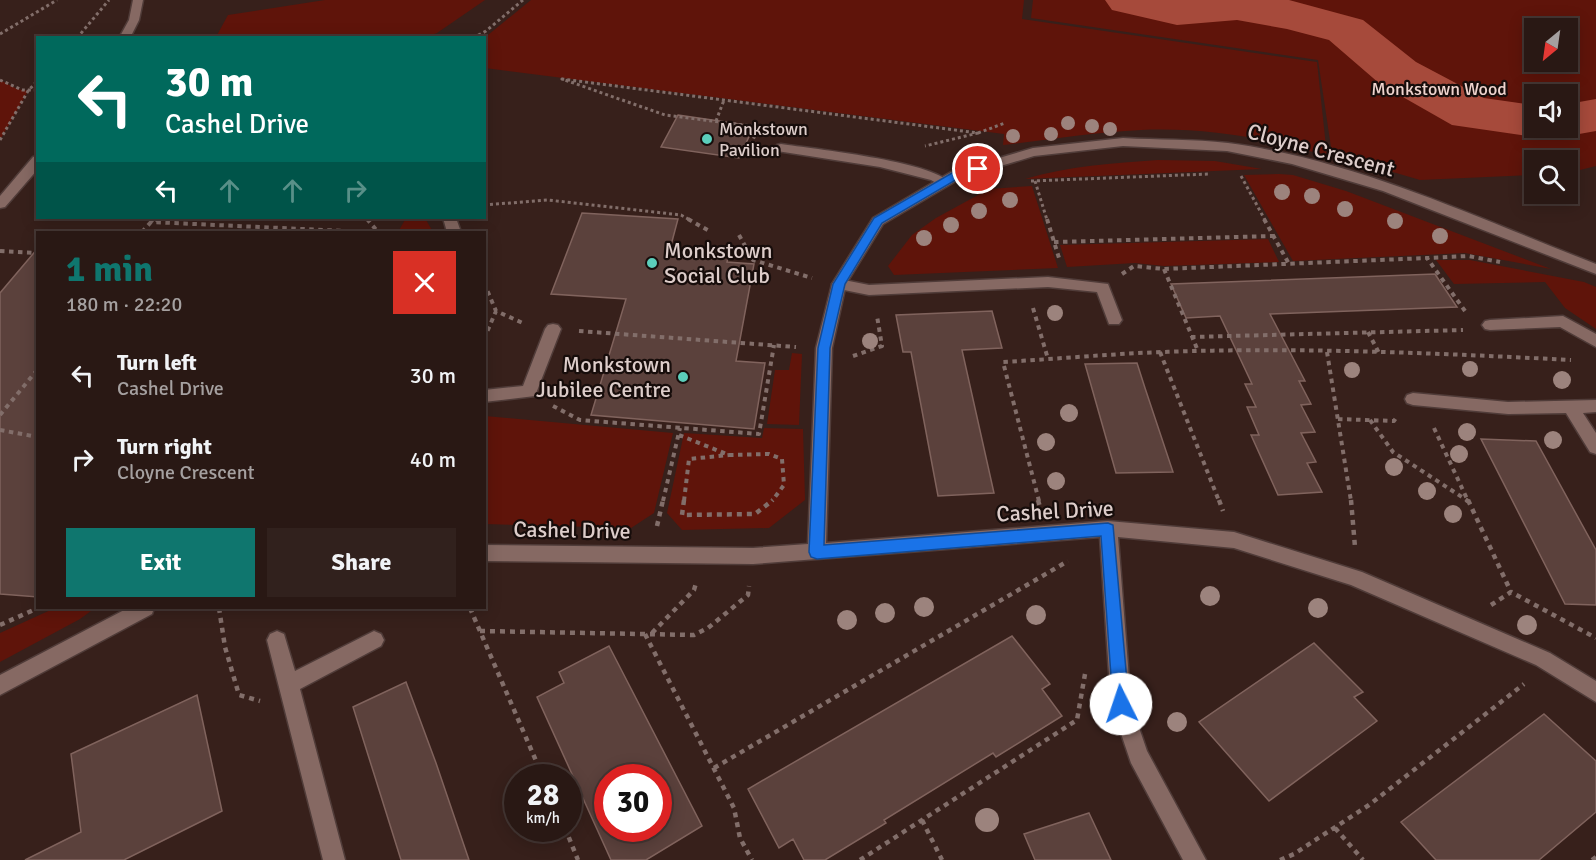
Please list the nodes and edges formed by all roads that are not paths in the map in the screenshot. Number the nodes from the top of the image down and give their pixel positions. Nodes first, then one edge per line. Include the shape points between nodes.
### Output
1 (138, 0) edge
2 (125, 36) edge
3 (781, 148) road end
4 (36, 162) edge
5 (943, 183) junction
6 (0, 204) edge
7 (1596, 269) edge
8 (839, 284) junction
9 (1114, 320) dead end
10 (1490, 324) road end
11 (553, 329) road end
12 (1596, 341) edge
13 (486, 396) edge
14 (1413, 399) road end
15 (1596, 406) edge
16 (1571, 407) junction
17 (1596, 447) edge
18 (1108, 529) junction
19 (817, 552) junction
20 (486, 553) edge
21 (133, 610) edge
22 (277, 640) dead end
23 (374, 640) dead end
24 (289, 684) junction
25 (0, 685) edge
26 (1596, 692) edge
27 (334, 860) edge
28 (1195, 860) edge

1 - 2 street
3 - 5 street via 880,163 936,177
4 - 6 street
5 - 7 street, Cloyne Crescent via 956,175 1034,152 1123,142 1227,147 1294,160 1388,188
5 - 8 street, Cloyne Crescent via 878,221
8 - 9 street via 869,290 1048,282 1103,288
8 - 19 street, Cloyne Crescent via 824,348
10 - 12 street via 1563,321
11 - 13 street via 529,392
14 - 16 street via 1508,408
15 - 16 street
16 - 17 street
18 - 19 street, Cashel Drive
18 - 26 street, Cashel Drive via 1234,540 1355,578 1543,659
18 - 28 street via 1121,704 1137,756
19 - 20 street, Cashel Drive via 704,557
21 - 25 street
22 - 24 street
23 - 24 street
24 - 27 street

